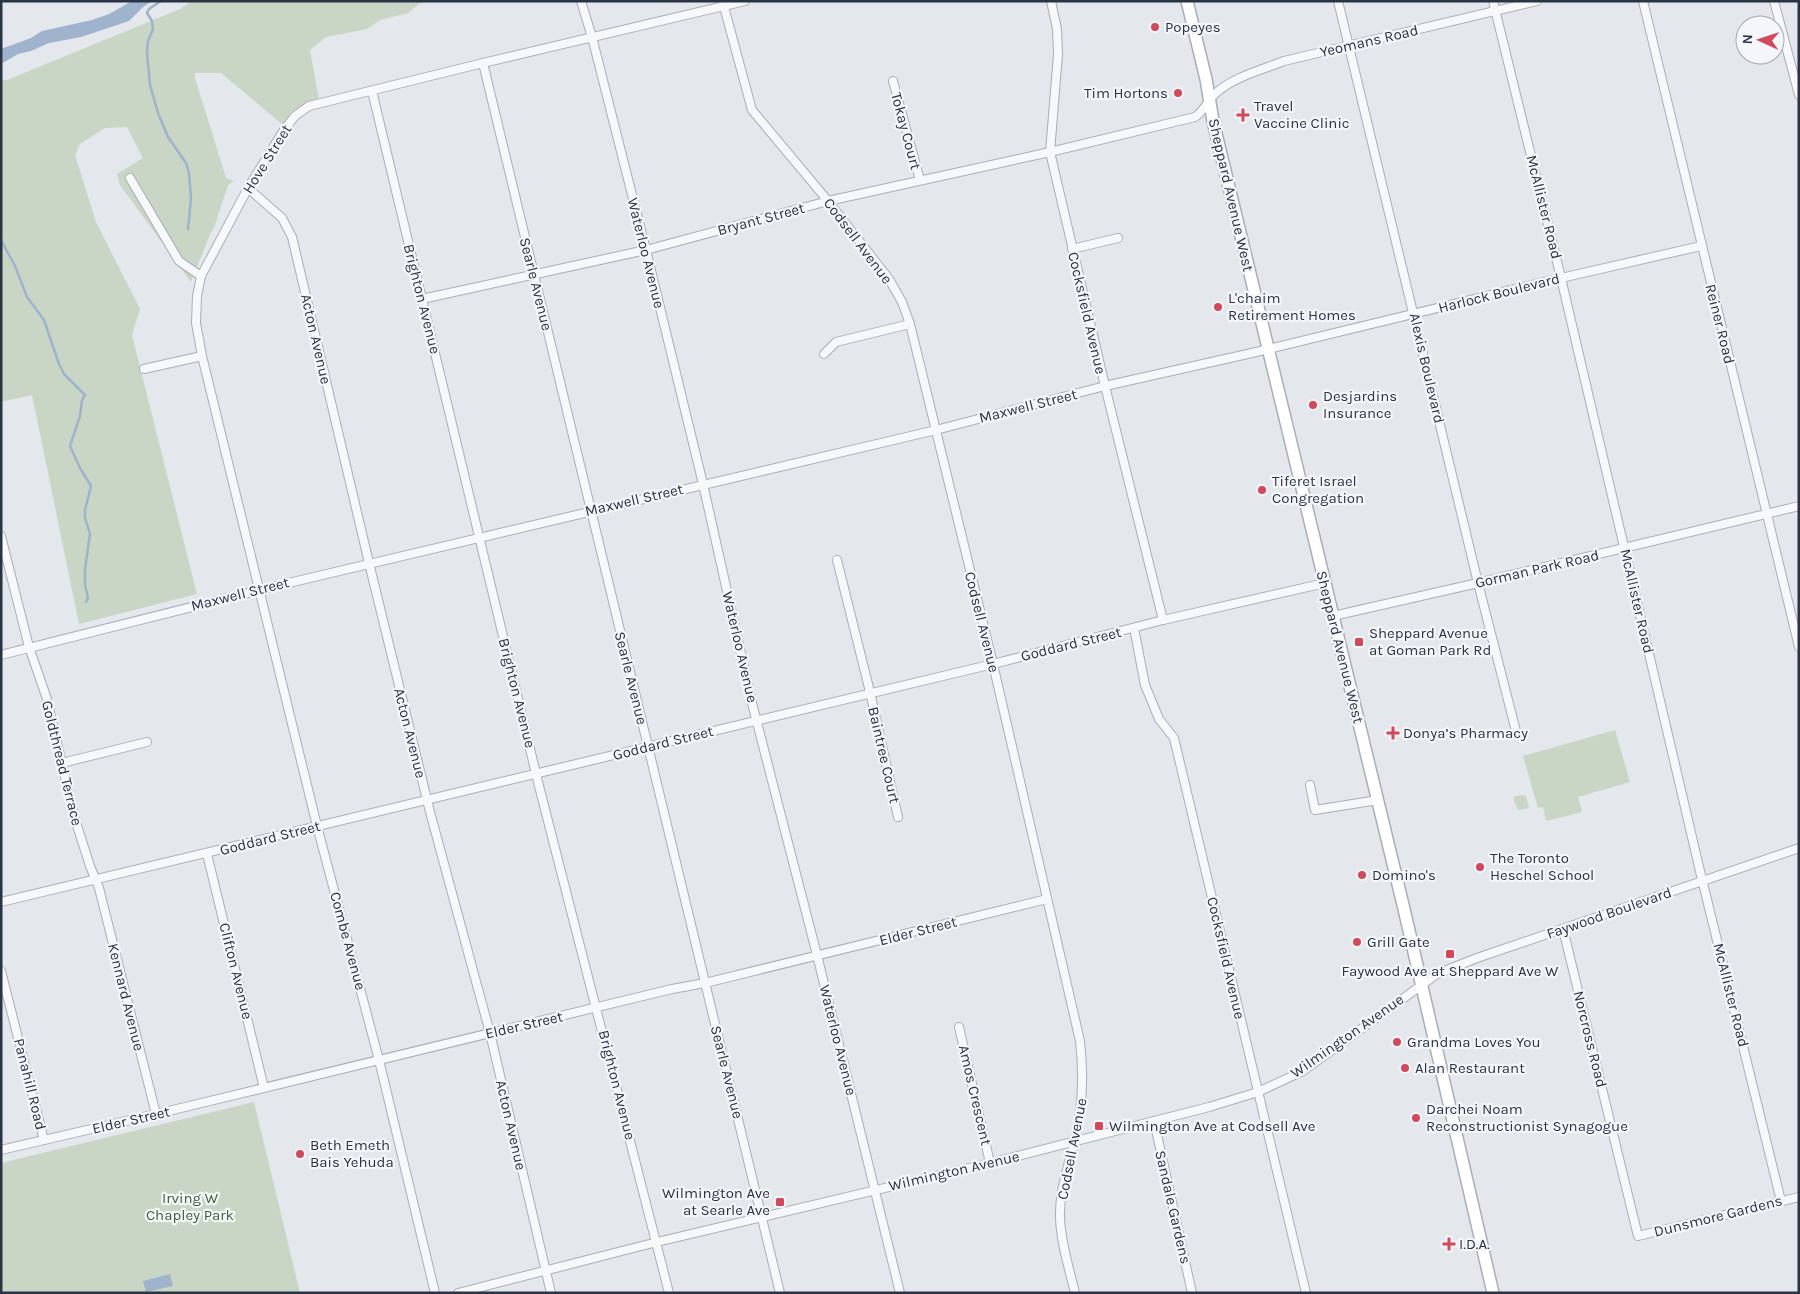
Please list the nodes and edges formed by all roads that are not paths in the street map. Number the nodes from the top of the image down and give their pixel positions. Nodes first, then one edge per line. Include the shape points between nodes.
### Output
1 (581, 1) edge
2 (744, 1) edge
3 (1051, 1) edge
4 (1187, 1) edge
5 (1338, 1) edge
6 (1493, 1) edge
7 (1536, 1) edge
8 (1643, 1) edge
9 (1774, 1) edge
10 (723, 4) edge
11 (1496, 11) junction
12 (592, 37) junction
13 (1348, 46) junction
14 (483, 63) junction
15 (893, 81) dead end
16 (372, 91) junction
17 (1799, 95) edge
18 (1210, 101) junction
19 (1050, 152) junction
20 (130, 178) dead end
21 (920, 180) junction
22 (248, 188) junction
23 (828, 201) junction
24 (1118, 238) dead end
25 (1702, 246) junction
26 (1072, 249) junction
27 (646, 250) junction
28 (534, 274) junction
29 (201, 276) junction
30 (1562, 278) junction
31 (422, 299) junction
32 (1414, 314) junction
33 (910, 324) junction
34 (1268, 349) junction
35 (824, 354) dead end
36 (202, 356) junction
37 (144, 369) dead end
38 (1105, 386) junction
39 (936, 430) junction
40 (703, 484) junction
41 (1799, 506) edge
42 (591, 510) junction
43 (1766, 514) junction
44 (1, 536) edge
45 (479, 538) junction
46 (1625, 548) junction
47 (837, 560) dead end
48 (369, 564) junction
49 (1325, 583) junction
50 (1478, 583) junction
51 (259, 590) junction
52 (1333, 616) junction
53 (1163, 620) junction
54 (1134, 628) junction
55 (29, 647) junction
56 (1799, 647) edge
57 (1, 654) edge
58 (993, 664) junction
59 (870, 692) junction
60 (757, 720) junction
61 (1517, 735) dead end
62 (147, 742) dead end
63 (648, 746) junction
64 (62, 763) junction
65 (536, 773) junction
66 (1310, 785) dead end
67 (426, 799) junction
68 (1378, 800) junction
69 (898, 817) dead end
70 (317, 826) junction
71 (1799, 848) edge
72 (207, 854) junction
73 (96, 879) junction
74 (1702, 881) junction
75 (1047, 899) junction
76 (1, 902) edge
77 (1563, 929) junction
78 (817, 955) junction
79 (1, 971) edge
80 (705, 983) junction
81 (1422, 984) junction
82 (597, 1008) junction
83 (960, 1027) dead end
84 (490, 1033) junction
85 (379, 1060) junction
86 (264, 1088) junction
87 (1258, 1092) junction
88 (156, 1114) junction
89 (1154, 1121) junction
90 (44, 1140) junction
91 (1075, 1141) junction
92 (1, 1150) edge
93 (990, 1163) junction
94 (874, 1190) junction
95 (1799, 1196) edge
96 (1781, 1201) junction
97 (762, 1217) junction
98 (1638, 1236) joint
99 (657, 1242) junction
100 (546, 1271) junction
101 (435, 1293) edge
102 (458, 1293) edge
103 (551, 1293) edge
104 (669, 1293) edge
105 (780, 1293) edge
106 (900, 1293) edge
107 (1075, 1293) edge
108 (1192, 1293) edge
109 (1306, 1293) edge
110 (1493, 1293) edge

1 - 12 street, Waterloo Avenue
2 - 10 street, Hove Street
3 - 19 street, Cocksfield Avenue via 1058,54
4 - 18 main road, Sheppard Avenue West
5 - 13 street, Alexis Boulevard
6 - 11 street, McAllister Road
7 - 11 street, Yeomans Road
8 - 25 street, Reiner Road
9 - 17 street
10 - 12 street, Hove Street
10 - 23 street, Codsell Avenue via 752,110
11 - 13 street, Yeomans Road
11 - 30 street, McAllister Road
12 - 14 street, Hove Street
12 - 27 street, Waterloo Avenue
13 - 18 street, Yeomans Road via 1284,62 1245,77 1224,87
13 - 32 street, Alexis Boulevard
14 - 16 street, Hove Street
14 - 28 street, Searle Avenue
15 - 21 street, Tokay Court
16 - 22 street, Hove Street via 309,106 295,116
16 - 31 street, Brighton Avenue
18 - 19 street, Bryant Street via 1195,117
18 - 34 main road, Sheppard Avenue West
19 - 21 street, Bryant Street
19 - 26 street, Cocksfield Avenue
20 - 29 street via 179,261
21 - 23 street, Bryant Street
22 - 29 street, Hove Street
22 - 48 street, Acton Avenue via 282,218 292,237
23 - 27 street, Bryant Street
23 - 33 street, Codsell Avenue via 889,279
24 - 26 street
25 - 30 street, Harlock Boulevard
25 - 43 street, Reiner Road
26 - 38 street, Cocksfield Avenue
27 - 28 street, Bryant Street
27 - 40 street, Waterloo Avenue
28 - 31 street, Bryant Street
28 - 42 street, Searle Avenue
29 - 36 street, Hove Street via 196,323
30 - 32 street, Harlock Boulevard
30 - 46 street, McAllister Road
31 - 45 street, Brighton Avenue
32 - 34 street, Harlock Boulevard
32 - 50 street, Alexis Boulevard
33 - 35 street via 836,342
33 - 39 street, Codsell Avenue
34 - 38 street, Maxwell Street
34 - 49 main road, Sheppard Avenue West
36 - 37 street
36 - 51 street, Hove Street
38 - 39 street, Maxwell Street
38 - 53 street, Cocksfield Avenue
39 - 40 street, Maxwell Street
39 - 58 street, Codsell Avenue
40 - 42 street, Maxwell Street
40 - 60 street, Waterloo Avenue
41 - 43 street, Gorman Park Road
42 - 45 street, Maxwell Street
42 - 63 street, Searle Avenue
43 - 46 street, Gorman Park Road
43 - 56 street, Reiner Road
44 - 55 street, Goldthread Terrace
45 - 48 street, Maxwell Street
45 - 65 street, Brighton Avenue
46 - 50 street, Gorman Park Road
46 - 74 street, McAllister Road
47 - 59 street, Baintree Court
48 - 51 street, Maxwell Street
48 - 67 street, Acton Avenue
49 - 52 main road, Sheppard Avenue West
49 - 53 street, Goddard Street
50 - 52 street, Gorman Park Road
50 - 61 street, Alexis Boulevard
51 - 55 street, Maxwell Street
51 - 70 street, Combe Avenue
52 - 68 main road, Sheppard Avenue West
53 - 54 street, Goddard Street
54 - 58 street, Goddard Street
54 - 87 street, Cocksfield Avenue via 1145,685 1160,719 1174,738
55 - 57 street, Maxwell Street
55 - 64 street, Goldthread Terrace via 47,698
58 - 59 street, Goddard Street
58 - 75 street, Codsell Avenue
59 - 60 street, Goddard Street
59 - 69 street, Baintree Court
60 - 63 street, Goddard Street
60 - 78 street, Waterloo Avenue
62 - 64 street
63 - 65 street, Goddard Street
63 - 80 street, Searle Avenue
64 - 73 street, Goldthread Terrace via 80,835
65 - 67 street, Goddard Street
65 - 82 street, Brighton Avenue
66 - 68 street via 1315,810
67 - 70 street, Goddard Street
67 - 84 street, Acton Avenue
68 - 81 main road, Sheppard Avenue West
70 - 72 street, Goddard Street
70 - 85 street, Combe Avenue
71 - 74 street, Faywood Boulevard
72 - 73 street, Goddard Street
72 - 86 street, Clifton Avenue
73 - 76 street, Goddard Street
73 - 88 street, Kennard Avenue
74 - 77 street, Faywood Boulevard
74 - 96 street, McAllister Road
75 - 78 street, Elder Street
75 - 91 street, Codsell Avenue via 1080,1041 1083,1095
77 - 81 street, Faywood Boulevard via 1478,958 1437,974
77 - 98 street, Norcross Road
78 - 80 street, Elder Street
78 - 94 street, Waterloo Avenue
79 - 90 street, Panahill Road
80 - 82 street, Elder Street
80 - 97 street, Searle Avenue
81 - 87 street, Wilmington Avenue via 1303,1071
81 - 110 main road, Sheppard Avenue West
82 - 84 street, Elder Street
82 - 99 street, Brighton Avenue
83 - 93 street, Amos Crescent
84 - 85 street, Elder Street
84 - 100 street, Acton Avenue
85 - 86 street, Elder Street
85 - 101 street, Combe Avenue
86 - 88 street, Elder Street
87 - 89 street, Wilmington Avenue
87 - 109 street, Cocksfield Avenue
88 - 90 street, Elder Street
89 - 91 street, Wilmington Avenue
89 - 108 street, Sandale Gardens
90 - 92 street, Elder Street
91 - 93 street, Wilmington Avenue
91 - 107 street, Codsell Avenue via 1062,1189 1060,1217
93 - 94 street, Wilmington Avenue
94 - 97 street, Wilmington Avenue
94 - 106 street, Waterloo Avenue
95 - 96 street, Dunsmore Gardens
96 - 98 street, Dunsmore Gardens
97 - 99 street, Wilmington Avenue
97 - 105 street, Searle Avenue
99 - 100 street, Wilmington Avenue
99 - 104 street, Brighton Avenue
100 - 102 street, Wilmington Avenue
100 - 103 street, Acton Avenue

